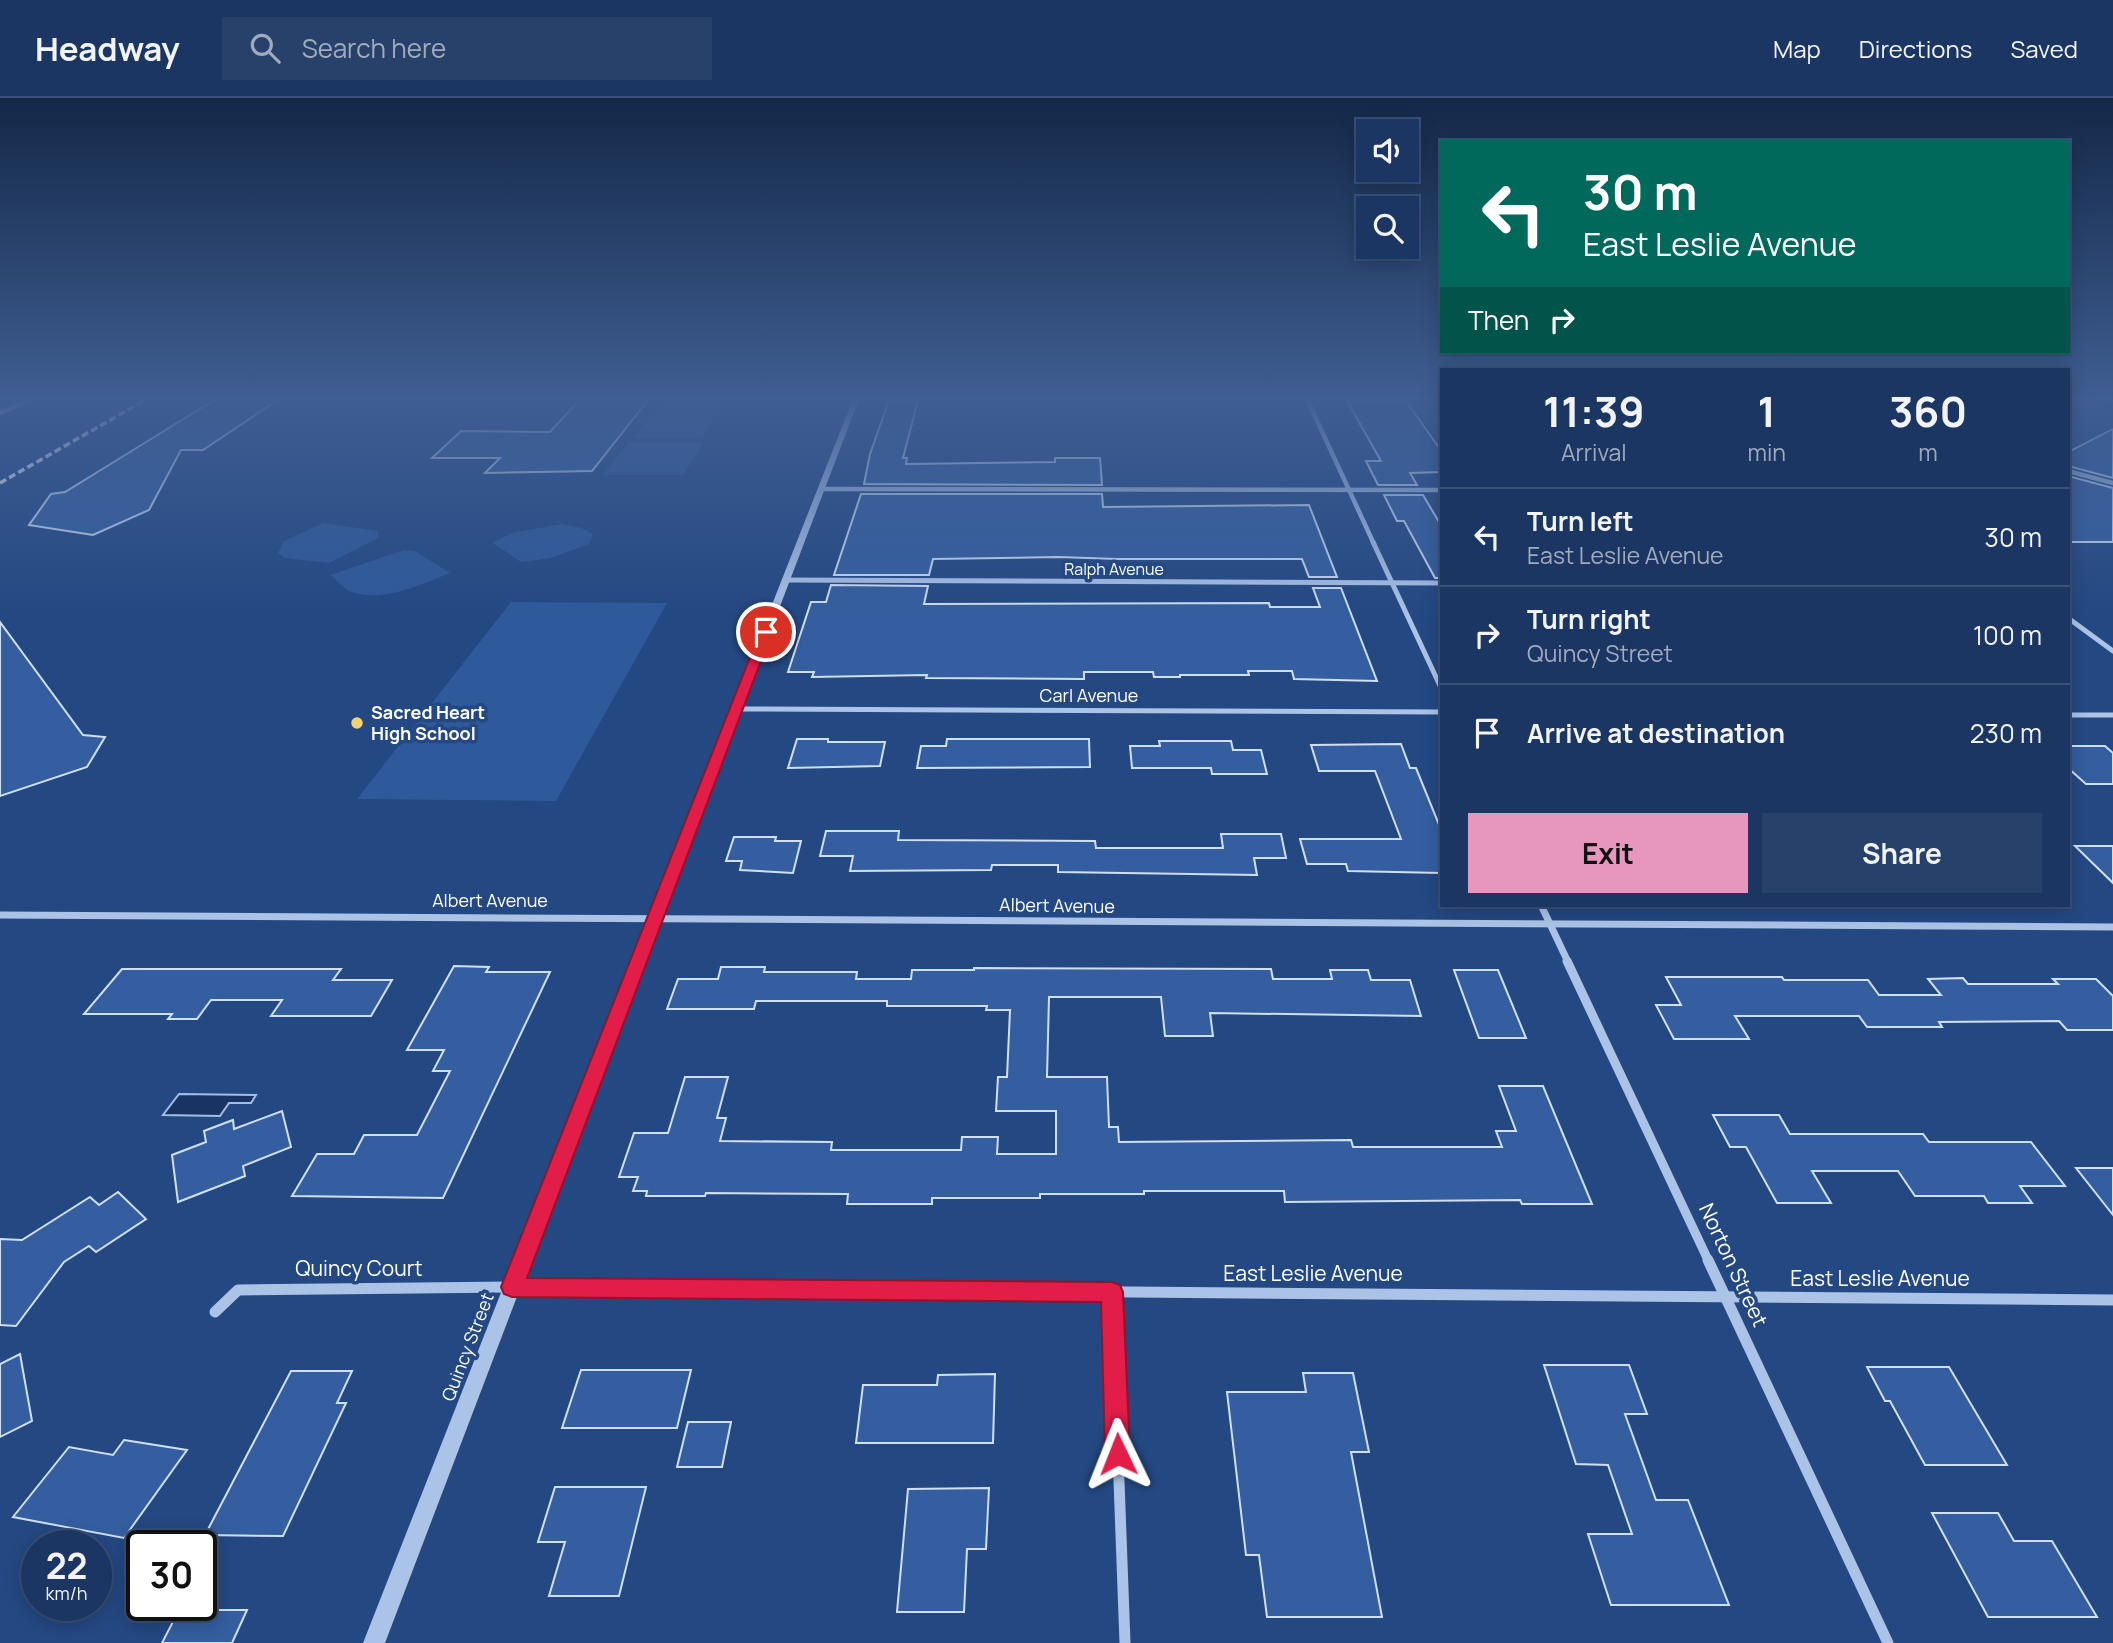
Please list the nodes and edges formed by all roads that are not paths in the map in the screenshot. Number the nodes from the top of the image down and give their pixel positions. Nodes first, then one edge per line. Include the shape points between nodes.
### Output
1 (829, 471) edge
2 (1339, 471) edge
3 (2070, 472) edge
4 (2113, 483) edge
5 (822, 489) junction
6 (1348, 490) junction
7 (1440, 490) edge
8 (786, 580) junction
9 (1394, 583) junction
10 (1440, 583) edge
11 (2070, 619) edge
12 (2113, 651) edge
13 (1440, 686) edge
14 (736, 709) junction
15 (1440, 712) edge
16 (2070, 715) edge
17 (2113, 715) edge
18 (1542, 907) edge
19 (0, 915) edge
20 (655, 918) junction
21 (1551, 927) junction
22 (2113, 927) edge
23 (512, 1287) junction
24 (1112, 1292) junction
25 (1727, 1297) junction
26 (2113, 1300) edge
27 (215, 1312) dead end
28 (373, 1643) edge
29 (1125, 1643) edge
30 (1888, 1643) edge

1 - 5 street, Quincy Street
2 - 6 street
3 - 4 street
5 - 6 street
5 - 8 street, Quincy Street
6 - 7 street
6 - 9 street
8 - 9 street, Ralph Avenue
8 - 14 street, Quincy Street
9 - 10 street, Ralph Avenue
9 - 13 street
11 - 12 street
14 - 15 street, Carl Avenue
14 - 20 street, Quincy Street
16 - 17 street
18 - 21 street, Norton Street
19 - 20 street, Albert Avenue
20 - 21 street, Albert Avenue
20 - 23 street, Quincy Street
21 - 22 street, Albert Avenue
21 - 25 street, Norton Street
23 - 24 street, East Leslie Avenue
23 - 27 street, Quincy Court via 238,1290
23 - 28 street, Quincy Street
24 - 25 street, East Leslie Avenue
24 - 29 street
25 - 26 street, East Leslie Avenue
25 - 30 street, Norton Street

